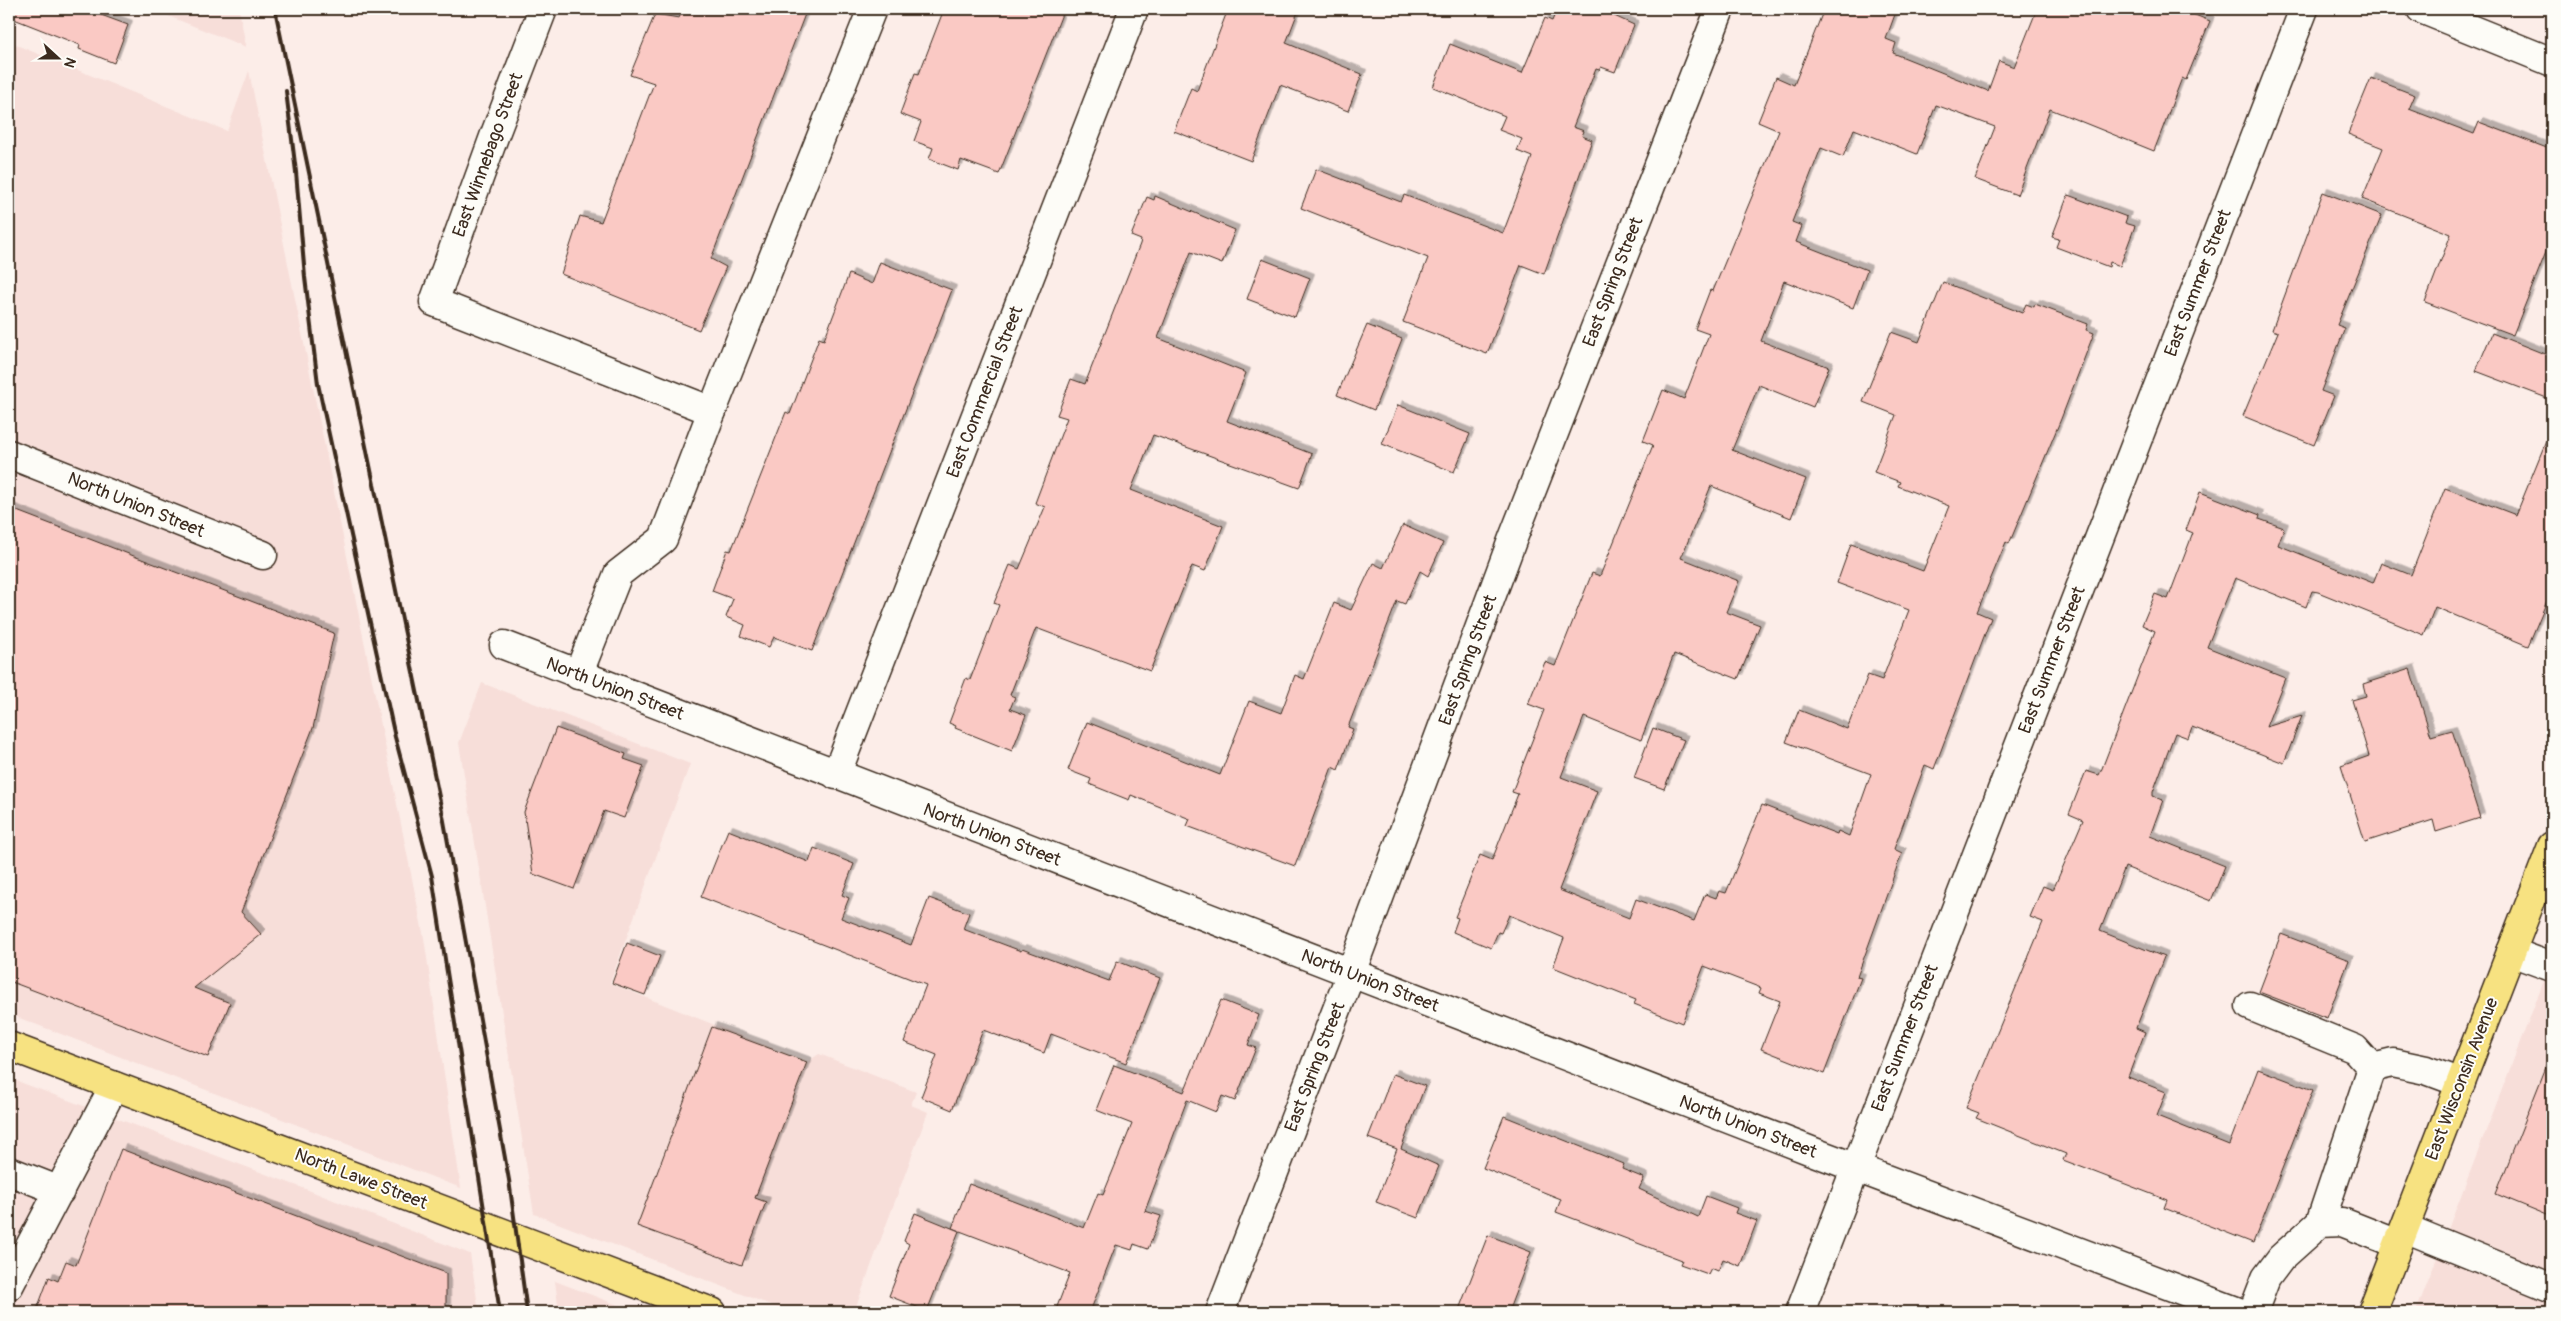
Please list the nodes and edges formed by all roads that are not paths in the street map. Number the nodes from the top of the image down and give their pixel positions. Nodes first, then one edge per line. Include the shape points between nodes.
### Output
1 (543, 9) edge
2 (872, 9) edge
3 (1134, 9) edge
4 (1720, 9) edge
5 (2304, 9) edge
6 (2421, 9) edge
7 (2552, 62) edge
8 (712, 411) junction
9 (9, 454) edge
10 (262, 555) dead end
11 (504, 645) dead end
12 (578, 675) junction
13 (836, 775) junction
14 (2552, 846) edge
15 (2511, 952) junction
16 (2552, 967) edge
17 (1351, 974) junction
18 (2250, 1006) dead end
19 (9, 1046) edge
20 (2372, 1068) junction
21 (2461, 1083) junction
22 (114, 1086) junction
23 (1855, 1168) junction
24 (9, 1170) edge
25 (60, 1191) junction
26 (2320, 1223) junction
27 (2401, 1236) junction
28 (9, 1286) edge
29 (2552, 1288) edge
30 (712, 1312) edge
31 (1220, 1312) edge
32 (1800, 1312) edge
33 (2239, 1312) edge
34 (2253, 1312) edge
35 (2372, 1312) edge

1 - 8 street, East Winnebago Street via 434,302
2 - 8 street
3 - 13 street, East Commercial Street
4 - 17 street, East Spring Street via 1513,538
5 - 23 street, East Summer Street
6 - 7 street
8 - 12 street via 663,539 618,574
9 - 10 street, North Union Street
11 - 12 street, North Union Street
12 - 13 street, North Union Street
13 - 17 street, North Union Street
14 - 15 main road, East Wisconsin Avenue
15 - 16 street
15 - 21 main road, East Wisconsin Avenue
17 - 23 street, North Union Street
17 - 31 street, East Spring Street
18 - 20 street via 2355,1049
19 - 22 main road, North Lawe Street
20 - 21 street via 2393,1063 2426,1070
20 - 26 street
21 - 27 main road, East Wisconsin Avenue
22 - 25 street
22 - 30 main road, North Lawe Street
23 - 32 street, East Summer Street
23 - 33 street, North Union Street
24 - 25 street
25 - 28 street
26 - 27 street via 2342,1222
26 - 34 street via 2281,1258 2266,1278
27 - 29 street
27 - 35 main road, East Wisconsin Avenue

